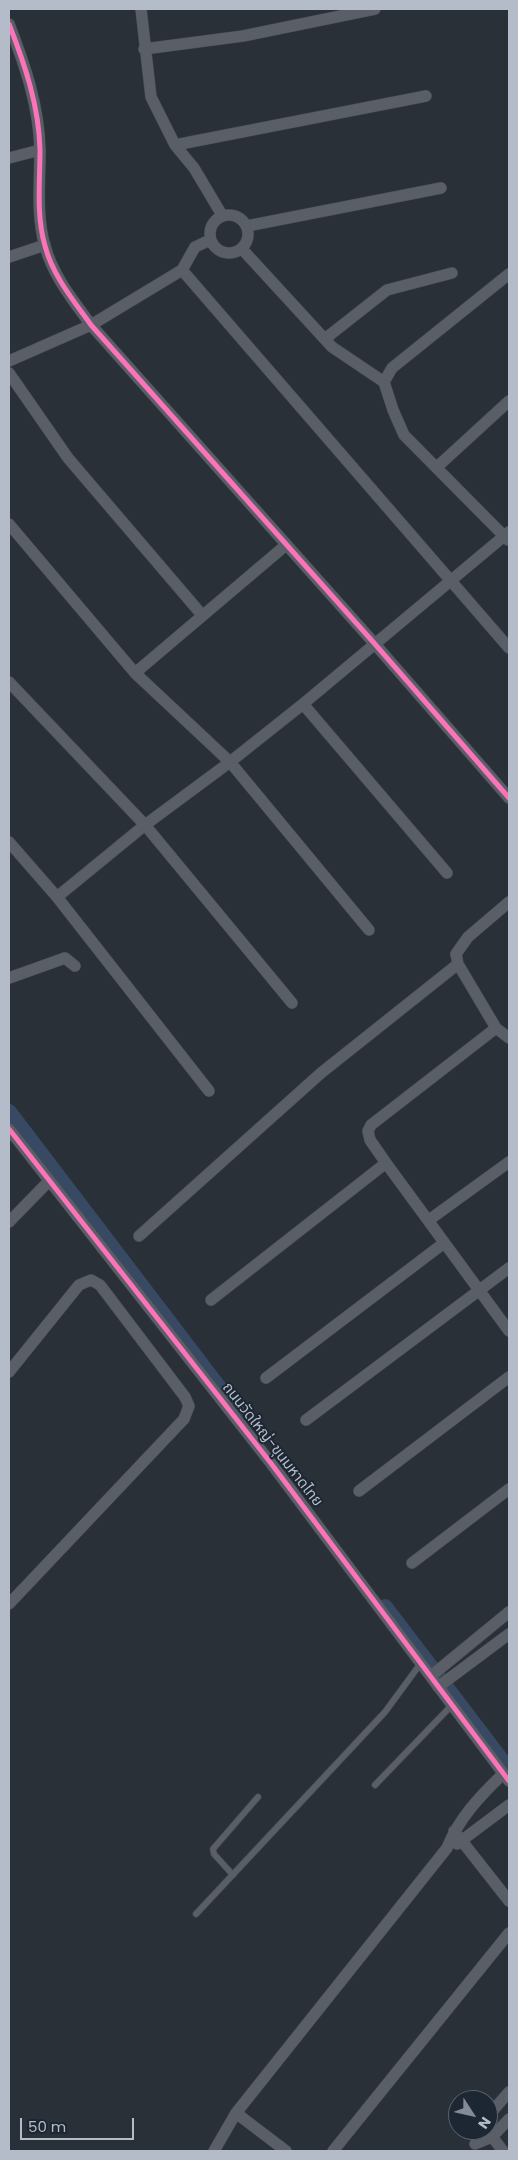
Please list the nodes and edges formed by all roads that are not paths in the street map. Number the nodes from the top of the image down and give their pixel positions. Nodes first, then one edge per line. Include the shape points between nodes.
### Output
1 (142, 9) edge
2 (375, 9) edge
3 (9, 24) edge
4 (13, 48) edge
5 (144, 49) junction
6 (426, 96) dead end
7 (175, 145) junction
8 (40, 150) junction
9 (9, 158) edge
10 (441, 188) dead end
11 (222, 215) junction
12 (247, 226) junction
13 (210, 240) junction
14 (45, 245) junction
15 (242, 249) junction
16 (9, 257) edge
17 (182, 270) junction
18 (452, 273) dead end
19 (509, 274) edge
20 (91, 325) junction
21 (326, 338) junction
22 (9, 361) edge
23 (9, 373) edge
24 (384, 382) junction
25 (509, 401) edge
26 (437, 467) junction
27 (9, 524) edge
28 (508, 536) edge
29 (286, 545) junction
30 (450, 580) junction
31 (202, 615) junction
32 (374, 643) junction
33 (509, 648) edge
34 (135, 673) junction
35 (9, 682) edge
36 (303, 704) junction
37 (230, 762) junction
38 (509, 798) edge
39 (145, 825) junction
40 (9, 842) edge
41 (447, 873) dead end
42 (57, 897) junction
43 (509, 902) edge
44 (369, 930) dead end
45 (458, 964) junction
46 (75, 966) dead end
47 (9, 978) edge
48 (292, 1003) dead end
49 (496, 1028) junction
50 (509, 1038) edge
51 (210, 1091) dead end
52 (9, 1128) edge
53 (509, 1162) edge
54 (386, 1163) junction
55 (49, 1181) junction
56 (429, 1220) junction
57 (9, 1222) edge
58 (139, 1236) dead end
59 (444, 1242) junction
60 (509, 1268) edge
61 (478, 1291) junction
62 (211, 1300) dead end
63 (509, 1331) edge
64 (9, 1372) edge
65 (509, 1377) edge
66 (266, 1378) dead end
67 (306, 1420) dead end
68 (509, 1489) edge
69 (359, 1491) dead end
70 (412, 1563) dead end
71 (9, 1604) edge
72 (509, 1612) edge
73 (497, 1622) junction
74 (509, 1635) edge
75 (421, 1663) junction
76 (434, 1673) junction
77 (442, 1684) junction
78 (452, 1706) junction
79 (506, 1778) edge
80 (375, 1785) dead end
81 (258, 1797) dead end
82 (509, 1805) edge
83 (454, 1832) junction
84 (463, 1841) junction
85 (448, 1848) junction
86 (233, 1875) junction
87 (509, 1901) edge
88 (196, 1914) dead end
89 (509, 1932) edge
90 (509, 2092) edge
91 (498, 2105) edge
92 (236, 2113) junction
93 (509, 2119) edge
94 (498, 2128) edge
95 (482, 2140) edge
96 (495, 2140) edge
97 (472, 2148) edge
98 (214, 2151) edge
99 (286, 2151) edge
100 (333, 2151) edge
101 (503, 2151) edge

1 - 5 street
2 - 5 street via 243,36
3 - 4 street
4 - 8 street via 36,105
5 - 7 street via 151,97
6 - 7 street
7 - 11 street via 194,168
8 - 9 street
8 - 14 street via 38,199
10 - 12 street
11 - 12 street via 238,216
11 - 13 street via 211,225
12 - 15 street via 247,242
13 - 15 street via 220,251
13 - 17 street via 195,248
14 - 16 street
14 - 20 street via 59,280
15 - 21 street
17 - 20 street
17 - 30 street
18 - 21 street via 387,290
19 - 24 street via 392,368
20 - 22 street
20 - 29 street
21 - 24 street via 332,347
23 - 31 street via 68,458
24 - 26 street via 404,435
25 - 26 street
26 - 28 street
27 - 34 street
28 - 30 street
29 - 31 street
29 - 32 street
30 - 32 street
30 - 33 street
31 - 34 street
32 - 36 street
32 - 38 street
34 - 37 street
35 - 39 street
36 - 37 street
36 - 41 street
37 - 39 street
37 - 44 street
39 - 42 street
39 - 48 street
40 - 42 street
42 - 51 street
43 - 45 street via 461,945 456,954
45 - 49 street
45 - 58 street via 321,1073
46 - 47 street via 65,958 56,959
49 - 50 street
49 - 54 street via 369,1127 370,1140
52 - 55 street, ถนนวัดใหญ่-ขุนมหาดไทย
53 - 56 street
54 - 56 street
54 - 62 street
55 - 57 street
55 - 75 street, ถนนวัดใหญ่-ขุนมหาดไทย via 270,1462
56 - 59 street
59 - 61 street
59 - 66 street
60 - 61 street
61 - 63 street
61 - 67 street
64 - 71 street via 80,1285 91,1280 100,1285 186,1397 189,1406 184,1419
65 - 69 street
68 - 70 street
72 - 73 street
73 - 74 street
73 - 76 street
74 - 77 street
75 - 76 street, ถนนวัดใหญ่-ขุนมหาดไทย
75 - 86 lane via 386,1712
76 - 77 street, ถนนวัดใหญ่-ขุนมหาดไทย
77 - 78 street, ถนนวัดใหญ่-ขุนมหาดไทย
78 - 79 street, ถนนวัดใหญ่-ขุนมหาดไทย
78 - 80 lane
79 - 83 street via 479,1797
81 - 86 lane via 214,1849 218,1859
82 - 84 street
83 - 84 street
83 - 85 street
84 - 85 street
84 - 87 street
85 - 92 street
86 - 88 lane
89 - 100 street
90 - 91 street
92 - 98 street
92 - 99 street
93 - 94 street
95 - 97 street
96 - 101 street

